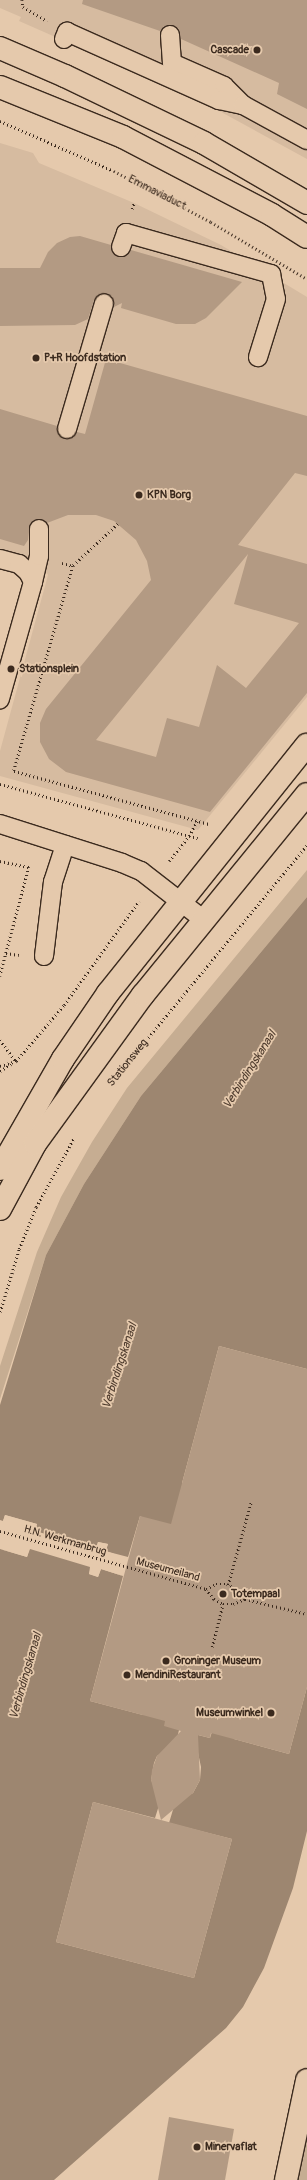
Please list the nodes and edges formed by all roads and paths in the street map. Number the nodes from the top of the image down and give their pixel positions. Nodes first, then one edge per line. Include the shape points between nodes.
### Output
1 (22, 0) edge
2 (65, 35) joint
3 (170, 35) dead end
4 (0, 48) edge
5 (0, 87) edge
6 (243, 105) junction
7 (0, 122) edge
8 (307, 140) edge
9 (307, 203) edge
10 (307, 237) edge
11 (121, 247) dead end
12 (307, 279) edge
13 (104, 303) dead end
14 (258, 357) dead end
15 (68, 429) dead end
16 (118, 524) dead end
17 (39, 529) dead end
18 (0, 559) edge
19 (33, 582) junction
20 (0, 699) edge
21 (307, 745) edge
22 (0, 784) edge
23 (307, 794) edge
24 (197, 821) junction
25 (0, 824) edge
26 (212, 825) dead end
27 (189, 836) junction
28 (198, 838) dead end
29 (65, 845) junction
30 (307, 845) edge
31 (0, 860) edge
32 (154, 880) junction
33 (181, 902) junction
34 (204, 920) junction
35 (44, 956) dead end
36 (0, 976) edge
37 (0, 1040) edge
38 (136, 1052) dead end
39 (16, 1061) junction
40 (0, 1066) edge
41 (0, 1071) edge
42 (76, 1135) dead end
43 (0, 1169) edge
44 (0, 1210) edge
45 (0, 1312) edge
46 (251, 1502) dead end
47 (0, 1531) edge
48 (126, 1567) joint
49 (228, 1585) junction
50 (206, 1589) junction
51 (245, 1599) junction
52 (223, 1604) junction
53 (307, 1614) edge
54 (212, 1647) dead end
55 (307, 2080) edge
56 (286, 2180) edge

1 - 2 path via 23,7
2 - 6 lane via 219,100
3 - 6 lane via 172,63 224,86
4 - 9 main road, bridge via 65,76 204,143
5 - 10 main road, bridge via 123,137
6 - 8 lane
7 - 12 path, Emmaviaduct, bridge via 114,171 211,222
11 - 14 lane via 126,233 272,274 276,299
13 - 15 lane
16 - 24 path via 73,566 14,771
17 - 19 lane via 39,556
18 - 19 lane via 19,564 28,572
19 - 20 lane
21 - 33 main road
22 - 27 path
23 - 34 main road
24 - 26 path
24 - 27 path
25 - 29 lane
27 - 28 path
27 - 32 path
29 - 32 lane via 122,863
29 - 35 lane via 53,882
30 - 38 path, Stationsweg
31 - 36 path via 29,867
32 - 33 lane
32 - 39 path via 64,1005
33 - 34 lane
33 - 43 main road via 127,967 63,1059
34 - 44 main road via 143,994 79,1081 35,1144
37 - 39 path
39 - 40 path
39 - 41 path
42 - 45 path via 36,1207 19,1249
46 - 49 path
47 - 48 path, H.N. Werkmanbrug
48 - 50 path, Museumeiland
49 - 50 path, Museumeiland via 216,1584
49 - 51 path via 237,1589
50 - 52 path, Museumeiland via 214,1599
51 - 52 path via 233,1604
51 - 53 path
52 - 54 path
55 - 56 main road

